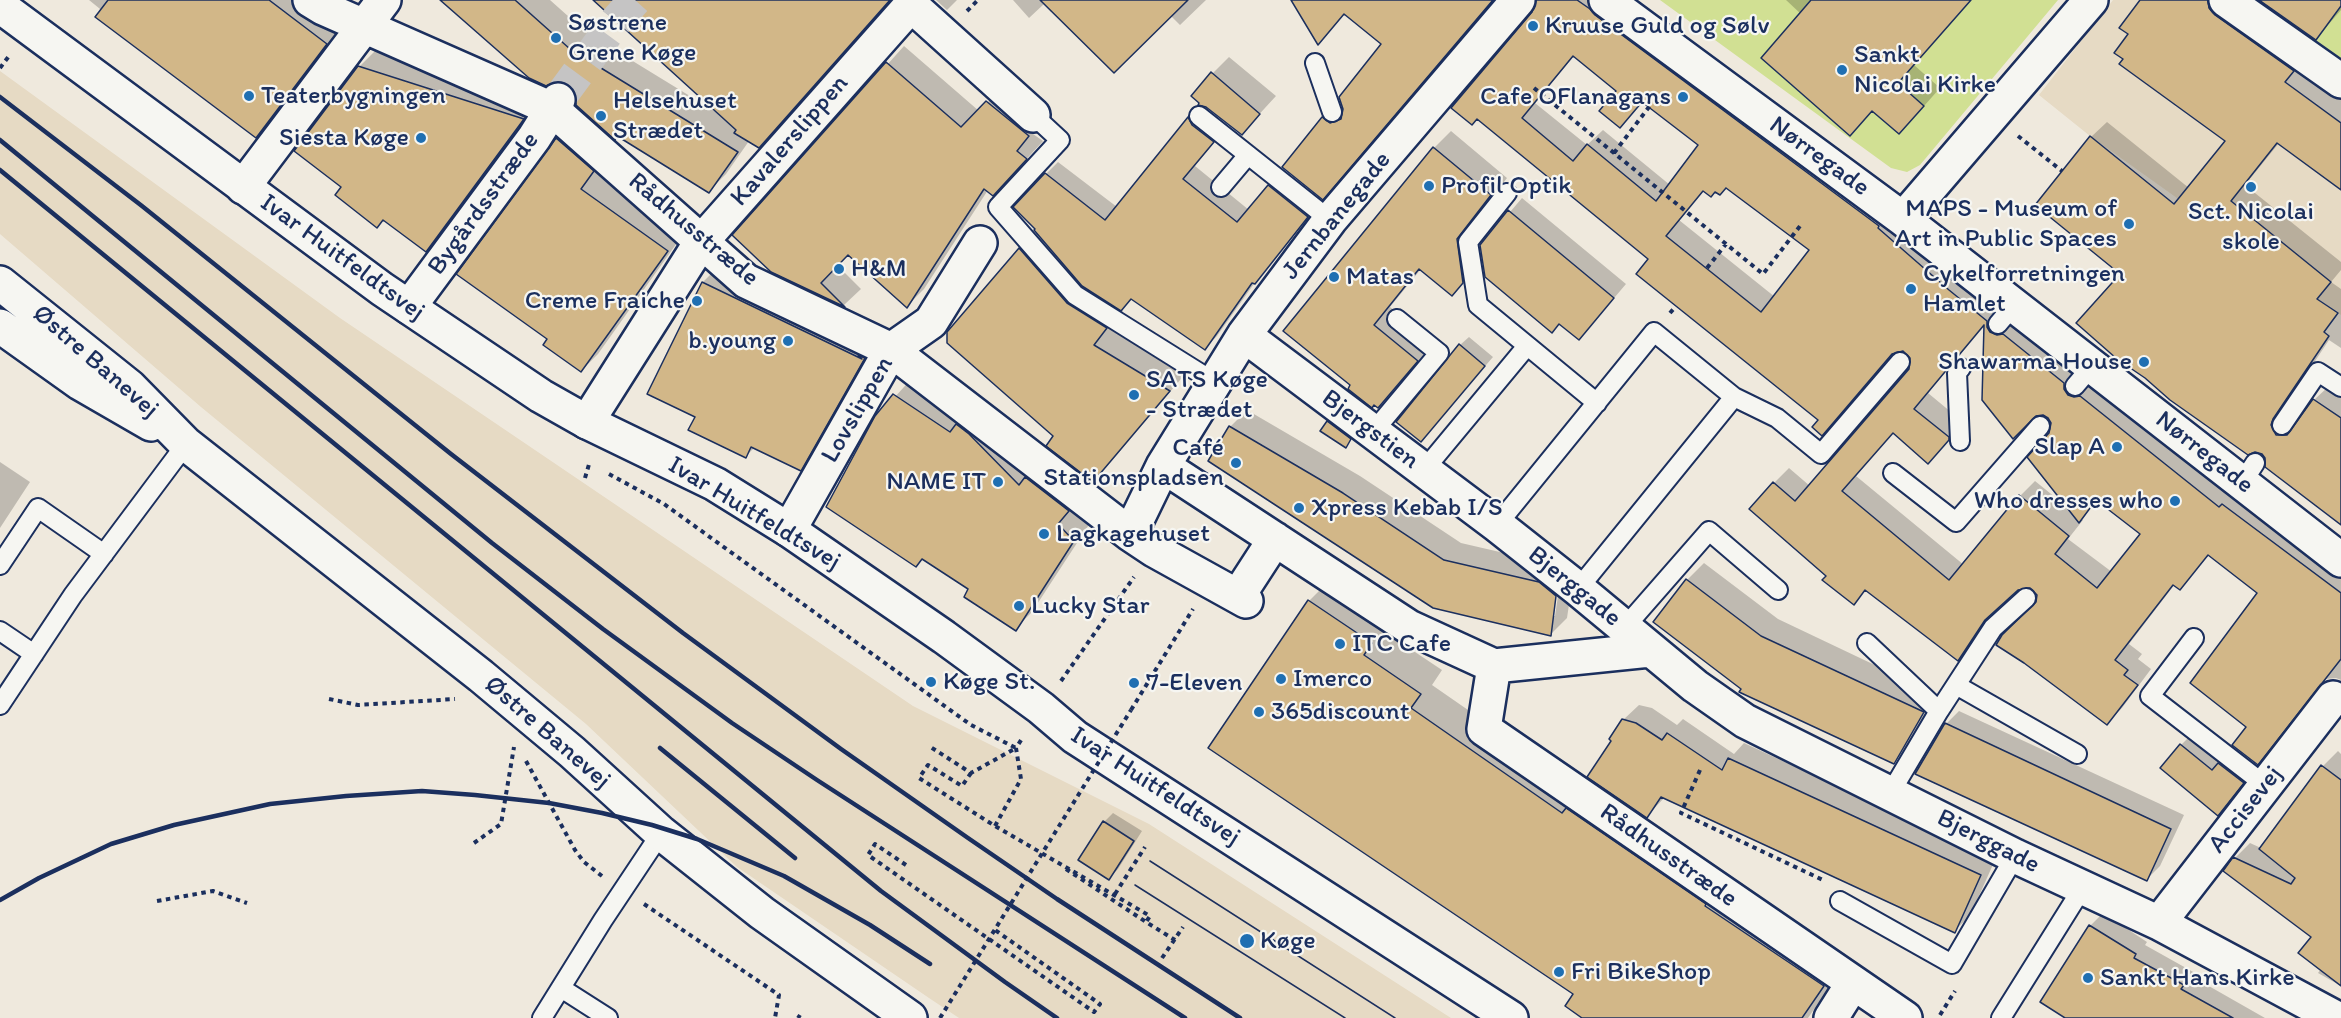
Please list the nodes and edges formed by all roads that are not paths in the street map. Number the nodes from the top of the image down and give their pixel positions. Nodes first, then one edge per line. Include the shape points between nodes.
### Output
1 (310, 0) edge
2 (384, 0) edge
3 (1518, 0) edge
4 (1606, 0) edge
5 (2091, 0) edge
6 (2226, 0) edge
7 (0, 6) edge
8 (365, 26) junction
9 (1315, 63) dead end
10 (2341, 81) edge
11 (555, 104) junction
12 (1332, 112) dead end
13 (1033, 115) joint
14 (1198, 116) dead end
15 (1248, 155) junction
16 (243, 187) junction
17 (1221, 187) dead end
18 (1507, 193) dead end
19 (1903, 219) junction
20 (1330, 220) junction
21 (701, 242) junction
22 (980, 243) dead end
23 (0, 283) edge
24 (409, 307) junction
25 (1397, 319) dead end
26 (0, 326) edge
27 (1244, 335) junction
28 (1527, 346) junction
29 (891, 350) junction
30 (1900, 363) dead end
31 (1961, 368) dead end
32 (1214, 382) junction
33 (2341, 387) edge
34 (1734, 397) junction
35 (1597, 403) junction
36 (587, 422) junction
37 (2282, 425) dead end
38 (2040, 426) dead end
39 (1373, 432) junction
40 (1960, 441) dead end
41 (186, 444) junction
42 (1169, 457) junction
43 (1424, 470) junction
44 (1893, 473) dead end
45 (1497, 525) junction
46 (789, 530) junction
47 (1275, 539) junction
48 (1142, 542) junction
49 (104, 554) junction
50 (2340, 558) edge
51 (0, 565) edge
52 (1578, 589) junction
53 (1778, 590) dead end
54 (2026, 598) dead end
55 (1625, 627) junction
56 (0, 631) edge
57 (2194, 638) dead end
58 (1867, 643) dead end
59 (1650, 650) junction
60 (34, 654) junction
61 (1494, 666) junction
62 (1956, 685) junction
63 (2333, 698) dead end
64 (0, 705) edge
65 (1939, 711) junction
66 (2077, 754) dead end
67 (2265, 785) junction
68 (1891, 792) junction
69 (661, 834) junction
70 (2015, 856) junction
71 (2083, 887) junction
72 (1840, 901) road end
73 (2158, 923) junction
74 (1853, 983) junction
75 (561, 988) junction
76 (542, 1018) edge
77 (608, 1018) edge
78 (910, 1018) edge
79 (1511, 1018) edge
80 (1831, 1018) edge
81 (1905, 1018) edge
82 (2001, 1018) edge
83 (2336, 1018) edge

1 - 8 street, Rådhusstræde
2 - 8 street
3 - 20 street, Jernbanegade via 1381,152
4 - 19 street, Nørregade
5 - 19 street
6 - 10 street
7 - 16 street, Ivar Huitfeldtsvej
8 - 11 street, Rådhusstræde
8 - 16 street
9 - 12 lane
11 - 21 street, Rådhusstræde
11 - 24 street, Bygårdsstræde
13 - 21 street, Kavalerslippen via 910,5
13 - 32 lane via 1060,140 998,207 1075,295
14 - 15 lane
15 - 17 lane
15 - 20 lane
16 - 24 street, Ivar Huitfeldtsvej
18 - 28 lane via 1468,242 1478,305
19 - 50 street, Nørregade via 2006,315 2083,376 2249,473
20 - 27 street, Jernbanegade
21 - 29 street, Rådhusstræde via 746,281
21 - 36 street, Kavalerslippen
22 - 29 street, Lovslippen via 932,322
23 - 41 street, Østre Banevej via 130,387
24 - 36 street, Ivar Huitfeldtsvej via 541,396
25 - 39 lane via 1439,353
26 - 41 street, Østre Banevej via 80,383
27 - 32 street, Jernbanegade
27 - 39 street, Bjergstien
28 - 35 lane
28 - 43 lane
29 - 46 street, Lovslippen
29 - 48 street, Rådhusstræde
30 - 34 lane via 1821,454 1778,418
31 - 40 lane via 1957,373
32 - 42 street, Jernbanegade
33 - 37 lane via 2318,372
34 - 35 lane via 1654,332
34 - 52 lane
35 - 45 lane
36 - 46 street, Ivar Huitfeldtsvej via 716,484
38 - 44 lane via 1956,522
39 - 43 street, Bjergstien
41 - 49 lane
41 - 69 street, Østre Banevej via 481,676
42 - 47 street
42 - 48 street, Jernbanegade
43 - 45 street, Bjergstien
45 - 52 street, Bjerggade
46 - 79 street, Ivar Huitfeldtsvej via 944,637 1075,737
47 - 48 street, Rådhusstræde via 1242,598
47 - 61 street via 1409,627
49 - 51 lane via 38,508
49 - 60 lane
52 - 55 street, Bjerggade
53 - 55 lane via 1709,531
54 - 62 lane via 1994,628
55 - 59 street, Bjerggade
56 - 60 lane
57 - 67 lane via 2150,696
58 - 65 lane
59 - 61 street, Bjerggade
59 - 68 street, Bjerggade via 1745,721
60 - 64 lane
61 - 74 street, Rådhusstræde via 1484,729
62 - 65 lane
62 - 66 lane
63 - 67 street, Accisevej
65 - 68 lane
67 - 73 street, Accisevej
68 - 70 street, Bjerggade
69 - 75 lane
69 - 78 street, Østre Banevej via 762,913
70 - 71 street, Bjerggade
70 - 72 lane via 1952,964
71 - 73 street, Bjerggade
71 - 82 lane
73 - 83 street, Bjerggade
74 - 80 street
74 - 81 street, Rådhusstræde
75 - 76 lane
75 - 77 lane

